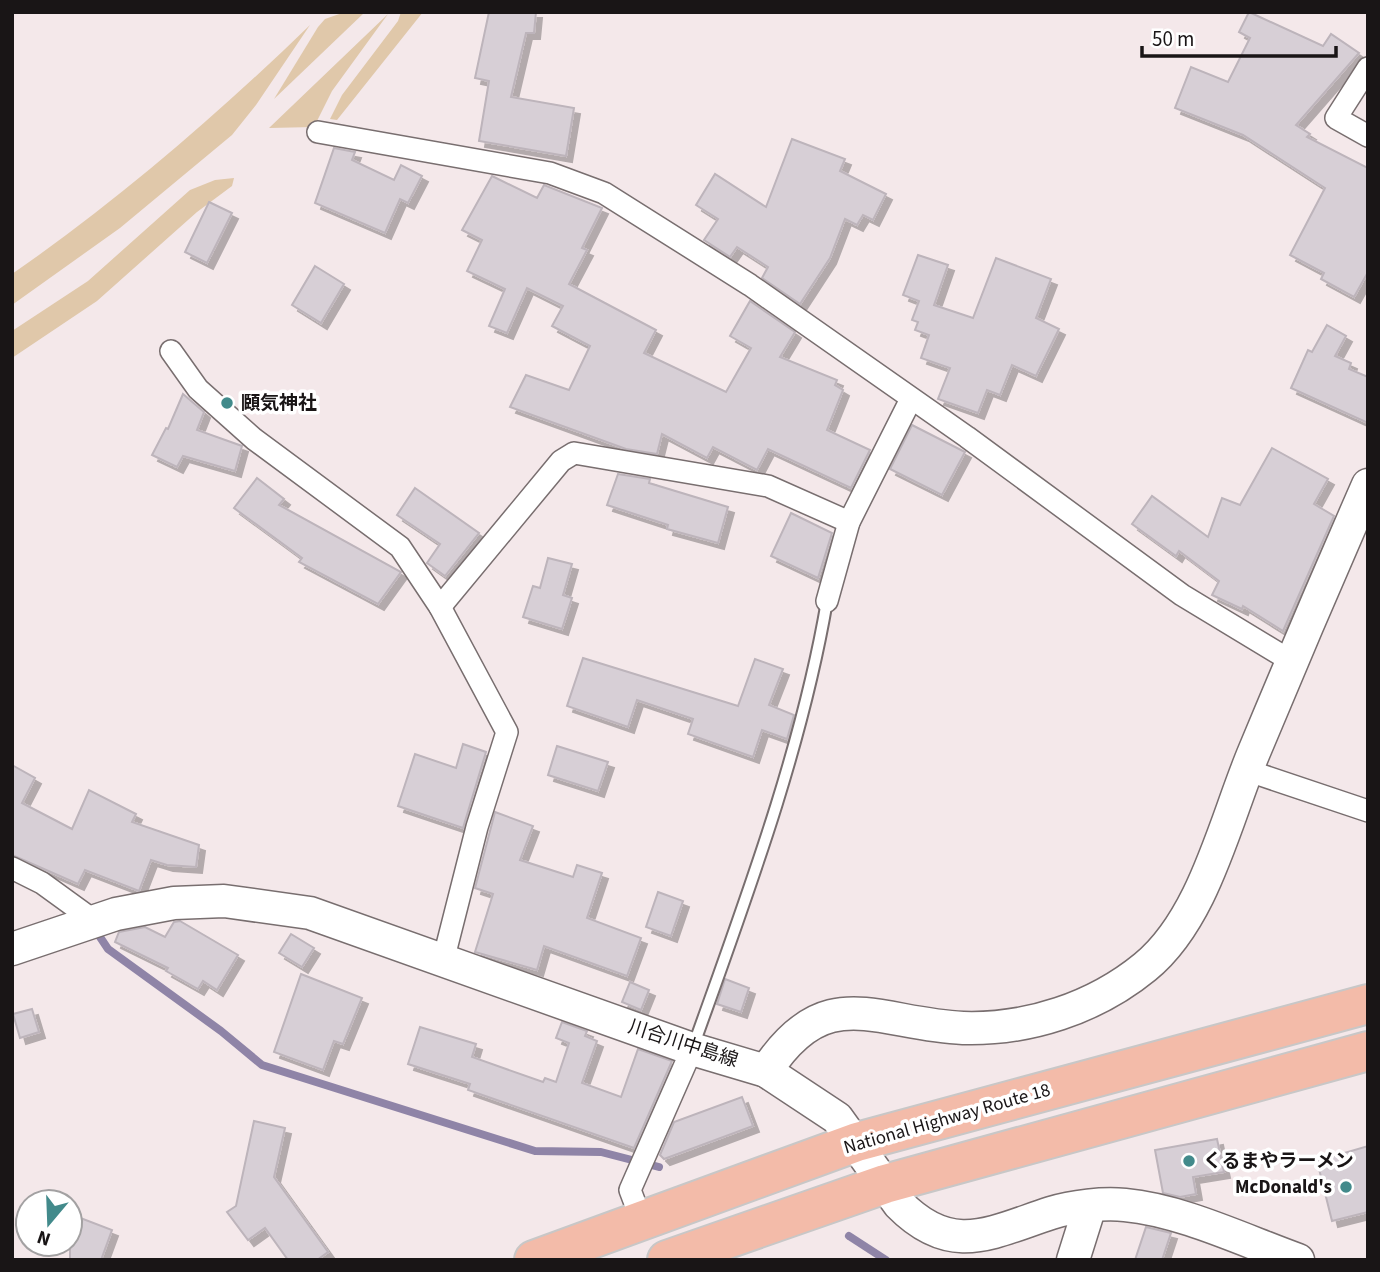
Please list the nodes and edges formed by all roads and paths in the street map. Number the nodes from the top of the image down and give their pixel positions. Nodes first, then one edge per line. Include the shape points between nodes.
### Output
1 (1368, 68) edge
2 (318, 132) dead end
3 (1368, 136) edge
4 (172, 351) dead end
5 (911, 399) junction
6 (1368, 485) edge
7 (849, 522) junction
8 (827, 601) joint
9 (440, 607) junction
10 (1291, 661) junction
11 (1246, 770) junction
12 (1368, 810) edge
13 (12, 868) edge
14 (93, 920) junction
15 (12, 949) edge
16 (443, 961) junction
17 (1368, 1004) edge
18 (692, 1049) junction
19 (1368, 1051) edge
20 (765, 1071) junction
21 (857, 1142) junction
22 (885, 1184) junction
23 (1090, 1206) junction
24 (641, 1219) junction
25 (687, 1256) edge
26 (534, 1260) edge
27 (1073, 1260) edge
28 (1298, 1260) edge

1 - 3 street via 1336,118
2 - 5 street via 550,173 604,193 750,285
4 - 9 street via 198,389 254,439 400,547
5 - 7 street
5 - 10 street via 1182,595
6 - 10 main road
7 - 8 street
7 - 9 street via 768,486 575,453 561,461
8 - 18 lane via 803,710 756,865
9 - 16 street via 507,732
10 - 11 main road
11 - 12 street
11 - 20 main road via 1188,913 1169,943 1119,986 1033,1022 1000,1027 962,1028 845,1014 820,1018 799,1029
13 - 14 street via 42,883
14 - 15 main road, 川合川中島線
14 - 16 main road, 川合川中島線 via 174,904 224,901 265,905 310,913
16 - 18 main road, 川合川中島線
17 - 21 highway, National Highway Route 18
18 - 20 main road, 川合川中島線
18 - 24 street via 630,1190
19 - 22 highway
20 - 21 main road, 川合川中島線 via 837,1118
21 - 22 main road, 川合川中島線
21 - 24 highway, National Highway Route 18
22 - 23 main road, 川合川中島線 via 925,1225 970,1237 988,1236 1054,1212
22 - 25 highway
23 - 27 main road
23 - 28 main road, 川合川中島線 via 1154,1209
24 - 26 highway, National Highway Route 18

